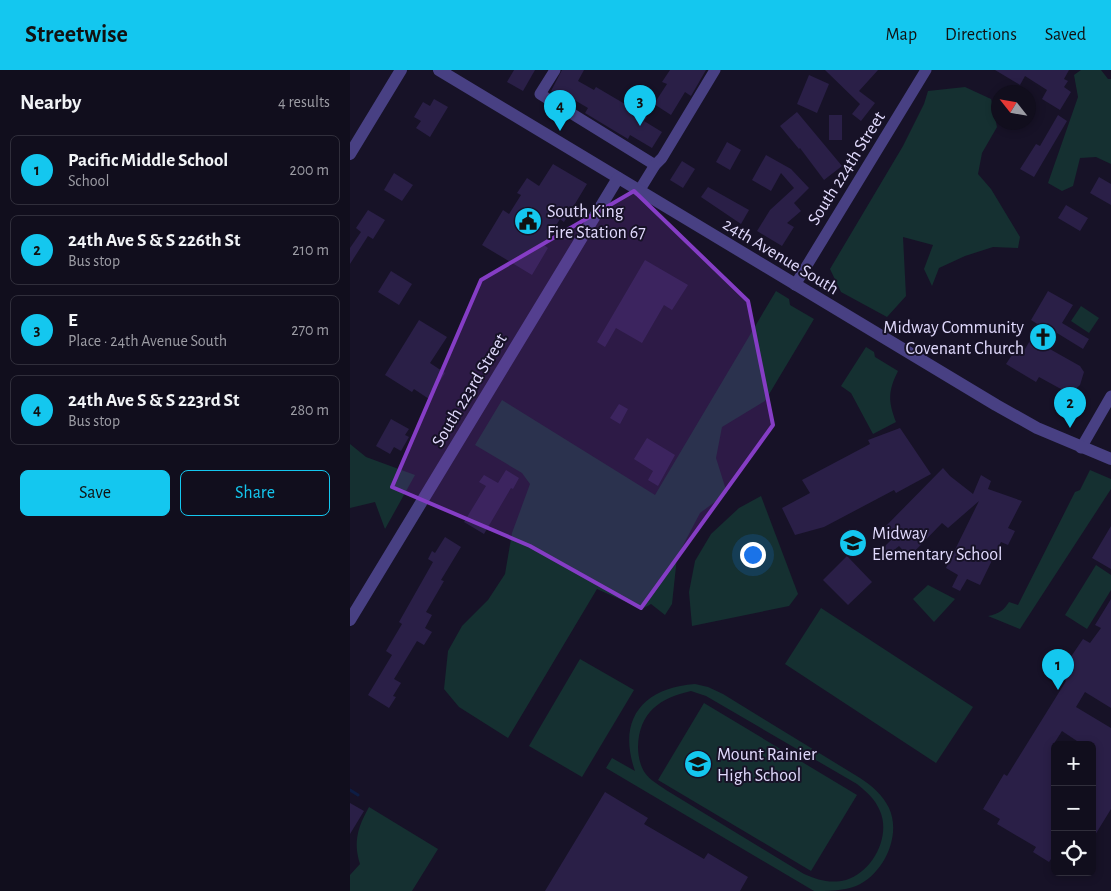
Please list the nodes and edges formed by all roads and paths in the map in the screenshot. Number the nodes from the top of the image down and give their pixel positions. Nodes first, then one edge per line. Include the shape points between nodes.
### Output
1 (401, 70) edge
2 (438, 70) edge
3 (555, 70) edge
4 (715, 70) edge
5 (926, 70) edge
6 (350, 154) edge
7 (655, 164) junction
8 (618, 178) junction
9 (639, 191) junction
10 (794, 285) junction
11 (1111, 396) edge
12 (1081, 448) junction
13 (1111, 459) edge
14 (350, 620) edge

1 - 6 street
2 - 8 street, 24th Avenue South
3 - 7 street via 540,94
4 - 7 street via 662,158
5 - 10 street, South 224th Street
7 - 9 street
8 - 9 street, 24th Avenue South
8 - 14 street, South 223rd Street
9 - 10 street, 24th Avenue South
10 - 12 street, 24th Avenue South via 996,405
11 - 12 street
12 - 13 street, 24th Avenue South

